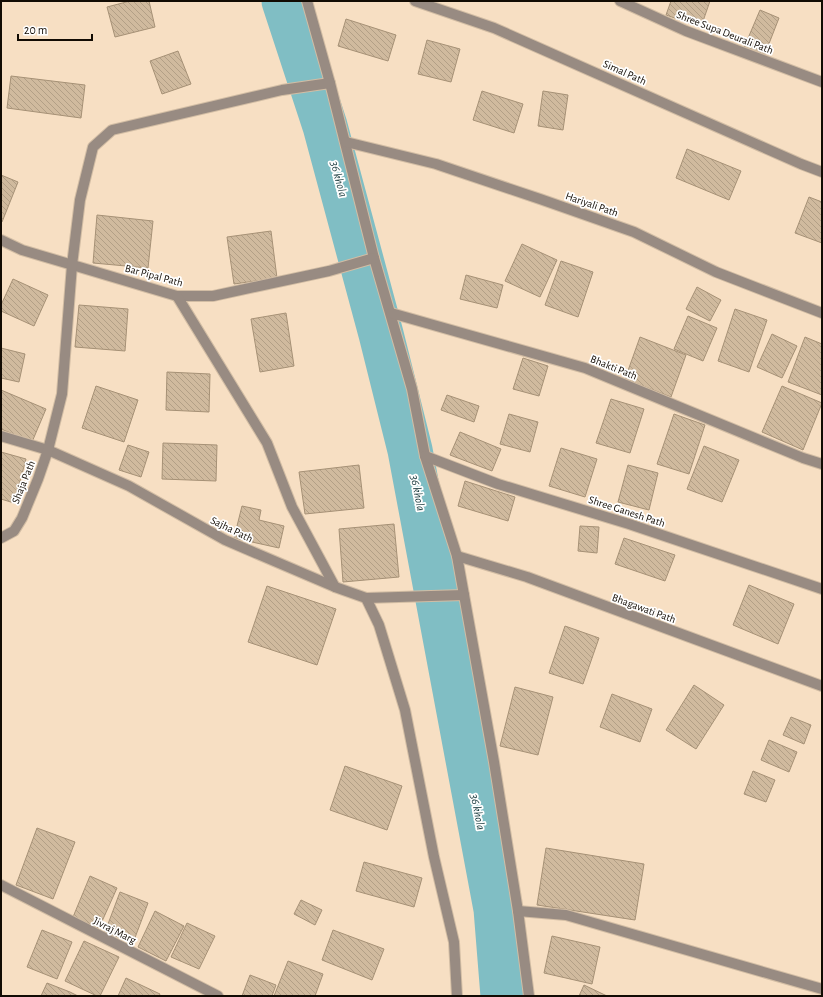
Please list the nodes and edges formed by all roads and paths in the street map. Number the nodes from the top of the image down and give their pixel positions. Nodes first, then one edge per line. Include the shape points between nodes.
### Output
1 (307, 1) edge
2 (415, 1) edge
3 (620, 1) edge
4 (822, 82) edge
5 (330, 83) junction
6 (346, 142) junction
7 (822, 172) edge
8 (1, 240) edge
9 (370, 259) junction
10 (72, 265) junction
11 (177, 296) junction
12 (391, 313) junction
13 (822, 313) edge
14 (1, 436) edge
15 (48, 450) junction
16 (425, 456) junction
17 (822, 464) edge
18 (1, 538) edge
19 (457, 556) junction
20 (335, 587) junction
21 (822, 589) edge
22 (464, 595) junction
23 (366, 598) junction
24 (822, 686) edge
25 (1, 885) edge
26 (518, 911) junction
27 (822, 989) edge
28 (218, 996) edge
29 (457, 996) edge
30 (529, 996) edge

1 - 5 street
2 - 7 street, Simal Path via 494,28
3 - 4 street, Shree Supa Deurali Path via 686,31
5 - 6 street
5 - 10 street, Shaja Path via 282,90 112,130 93,147 80,200
6 - 9 street
6 - 13 street, Hariyali Path via 436,164 634,232 716,272
8 - 10 street, Bar Pipal Path via 22,250
9 - 11 street, Bar Pipal Path via 329,271 213,296
9 - 12 street
10 - 11 street, Bar Pipal Path
10 - 15 street, Shaja Path via 62,394
11 - 20 street via 267,443 292,507
12 - 16 street via 412,389
12 - 17 street, Bhakti Path via 585,368
14 - 15 street, Sajha Path
15 - 18 street, Shaja Path via 22,518 14,531
15 - 20 street, Sajha Path via 129,486 225,540
16 - 19 street
16 - 21 street, Shree Ganesh Path via 498,484 629,524
19 - 22 street
19 - 24 street, Bhagawati Path via 527,577
20 - 23 street, Sajha Path
22 - 23 street, Sajha Path
22 - 26 street
23 - 29 street via 379,625 405,710 434,857 454,942
25 - 28 street, Jivraj Marg
26 - 27 street via 566,915
26 - 30 street

